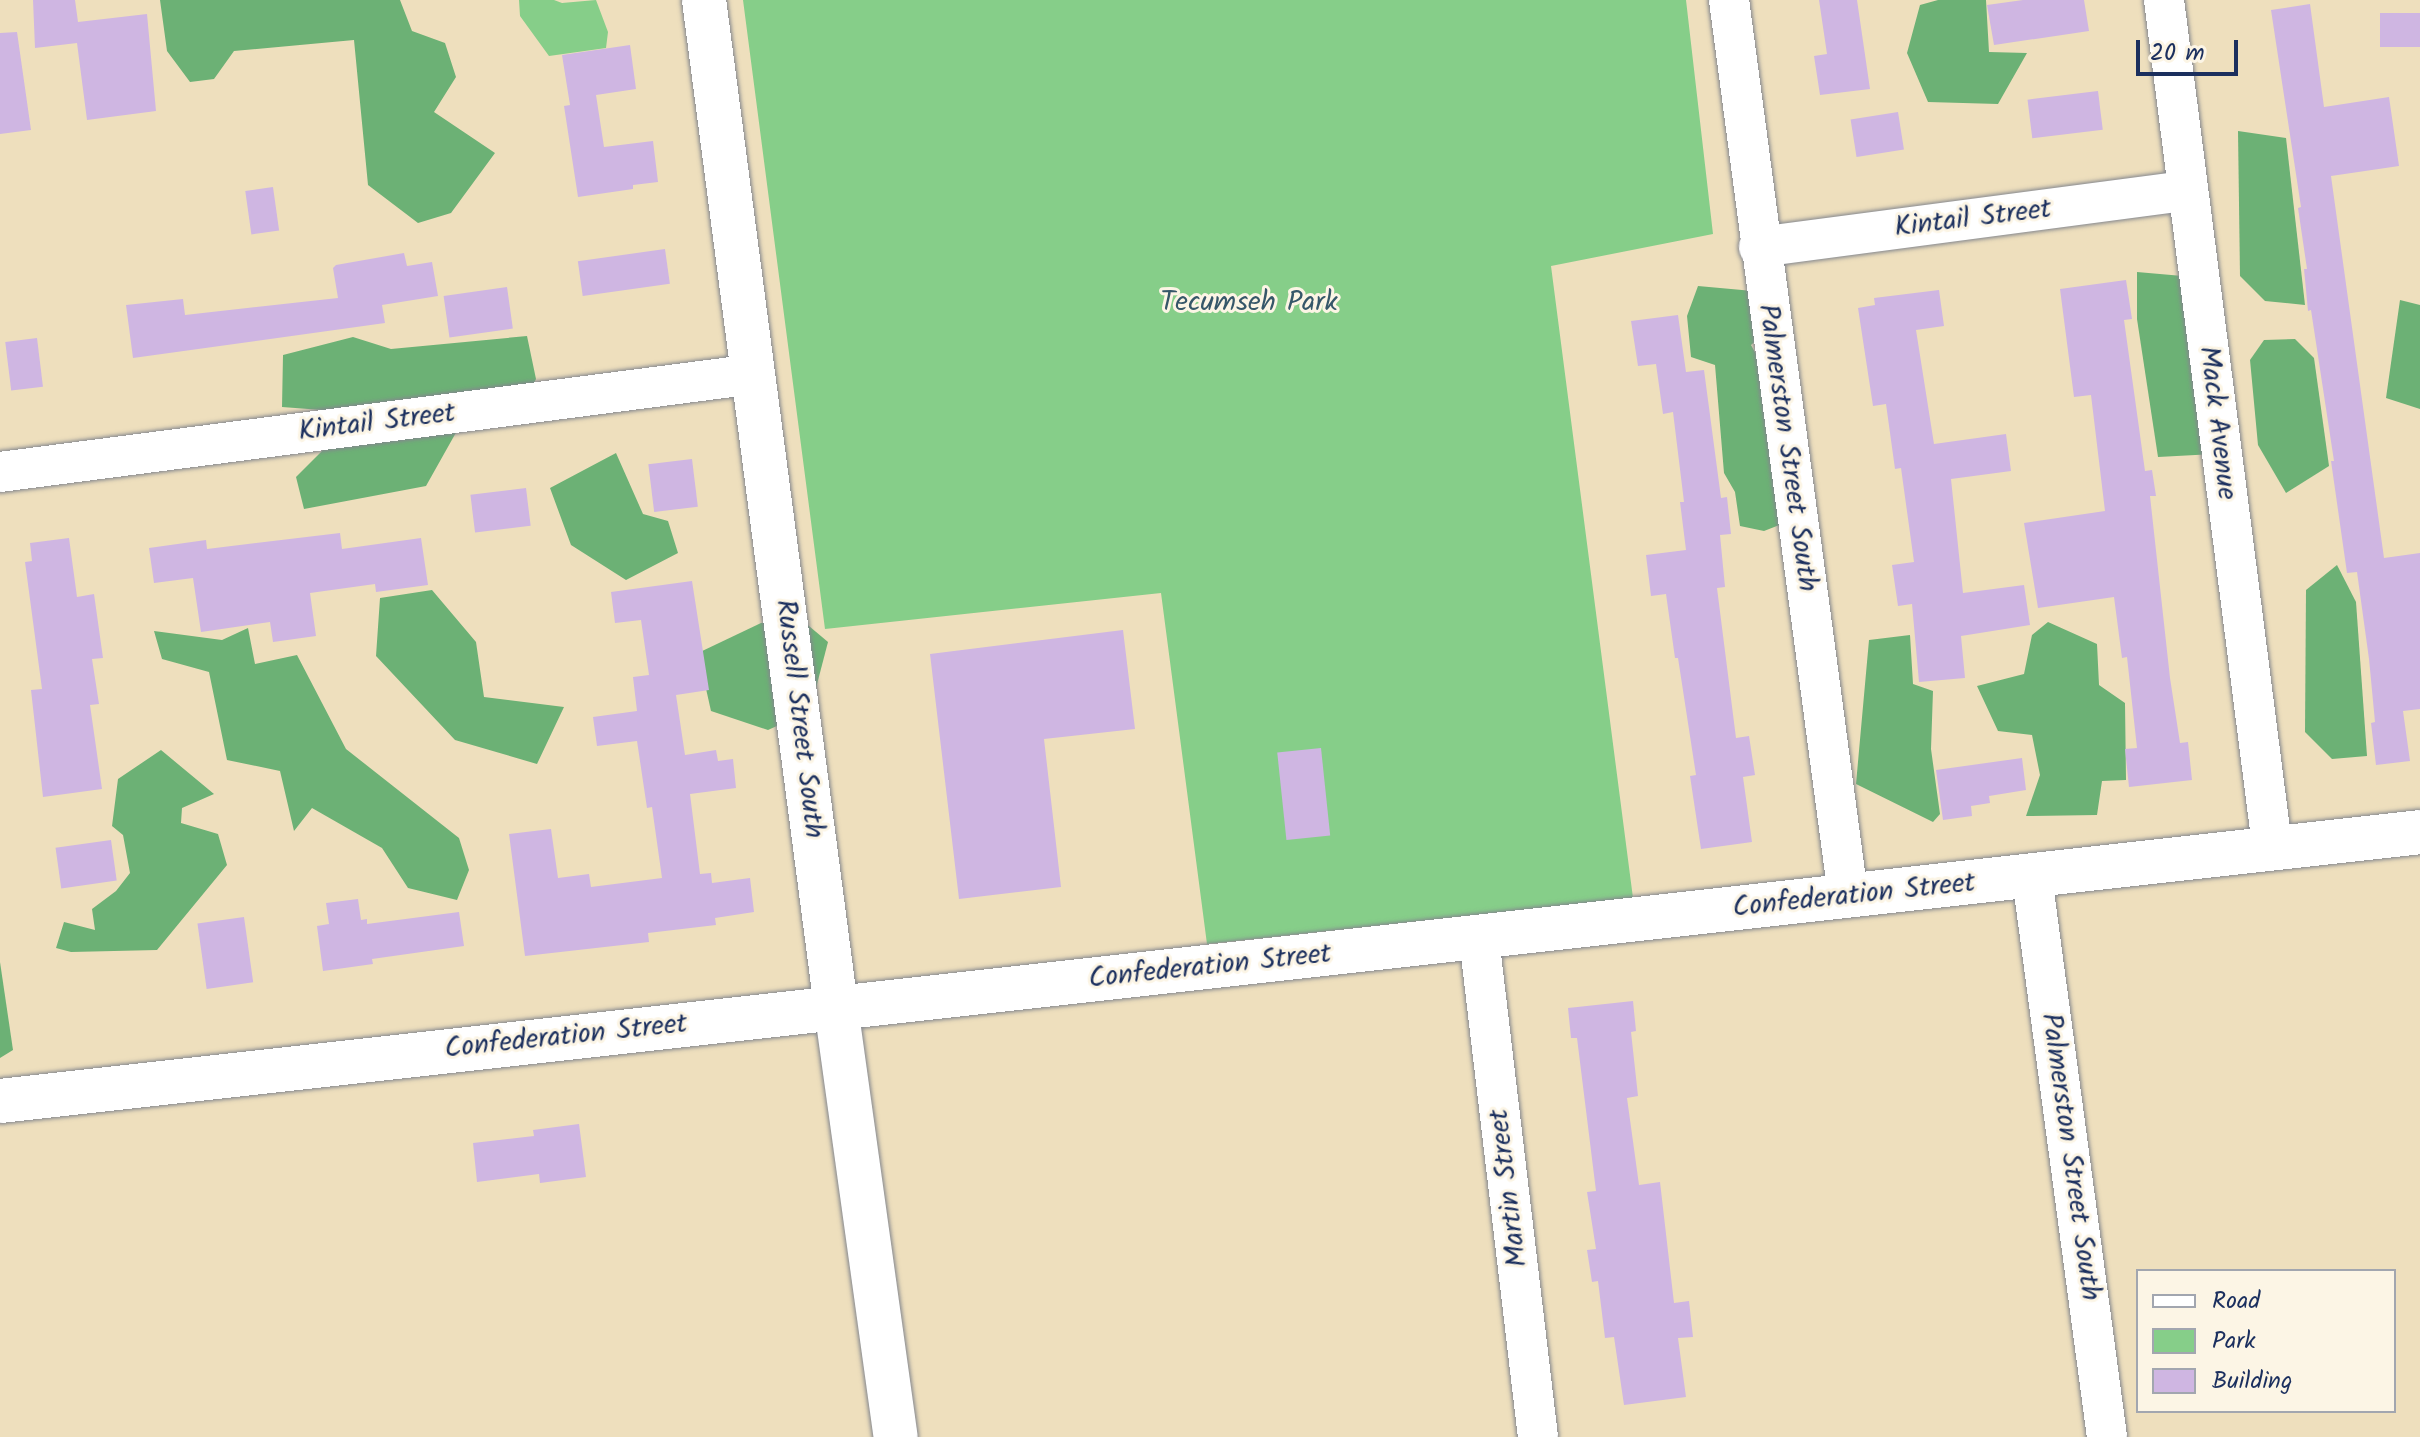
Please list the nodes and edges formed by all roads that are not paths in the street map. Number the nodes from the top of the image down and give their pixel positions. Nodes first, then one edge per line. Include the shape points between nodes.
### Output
1 (704, 0) edge
2 (1729, 0) edge
3 (2164, 0) edge
4 (2187, 191) junction
5 (1759, 247) junction
6 (755, 374) junction
7 (0, 472) edge
8 (2420, 832) edge
9 (2272, 846) junction
10 (2032, 877) junction
11 (1848, 895) junction
12 (1479, 938) junction
13 (836, 1007) junction
14 (0, 1101) edge
15 (896, 1437) edge
16 (1538, 1437) edge
17 (2107, 1437) edge

1 - 6 main road, Russell Street South
2 - 5 street, Palmerston Street South
3 - 4 street, Mack Avenue
4 - 5 street, Kintail Street
4 - 9 street, Mack Avenue
5 - 11 street, Palmerston Street South
6 - 7 street, Kintail Street
6 - 13 main road, Russell Street South
8 - 9 main road, Confederation Street
9 - 10 main road, Confederation Street
10 - 11 main road, Confederation Street
10 - 17 street, Palmerston Street South
11 - 12 main road, Confederation Street
12 - 13 main road, Confederation Street
12 - 16 street, Martin Street
13 - 14 main road, Confederation Street
13 - 15 main road, Russell Street South

